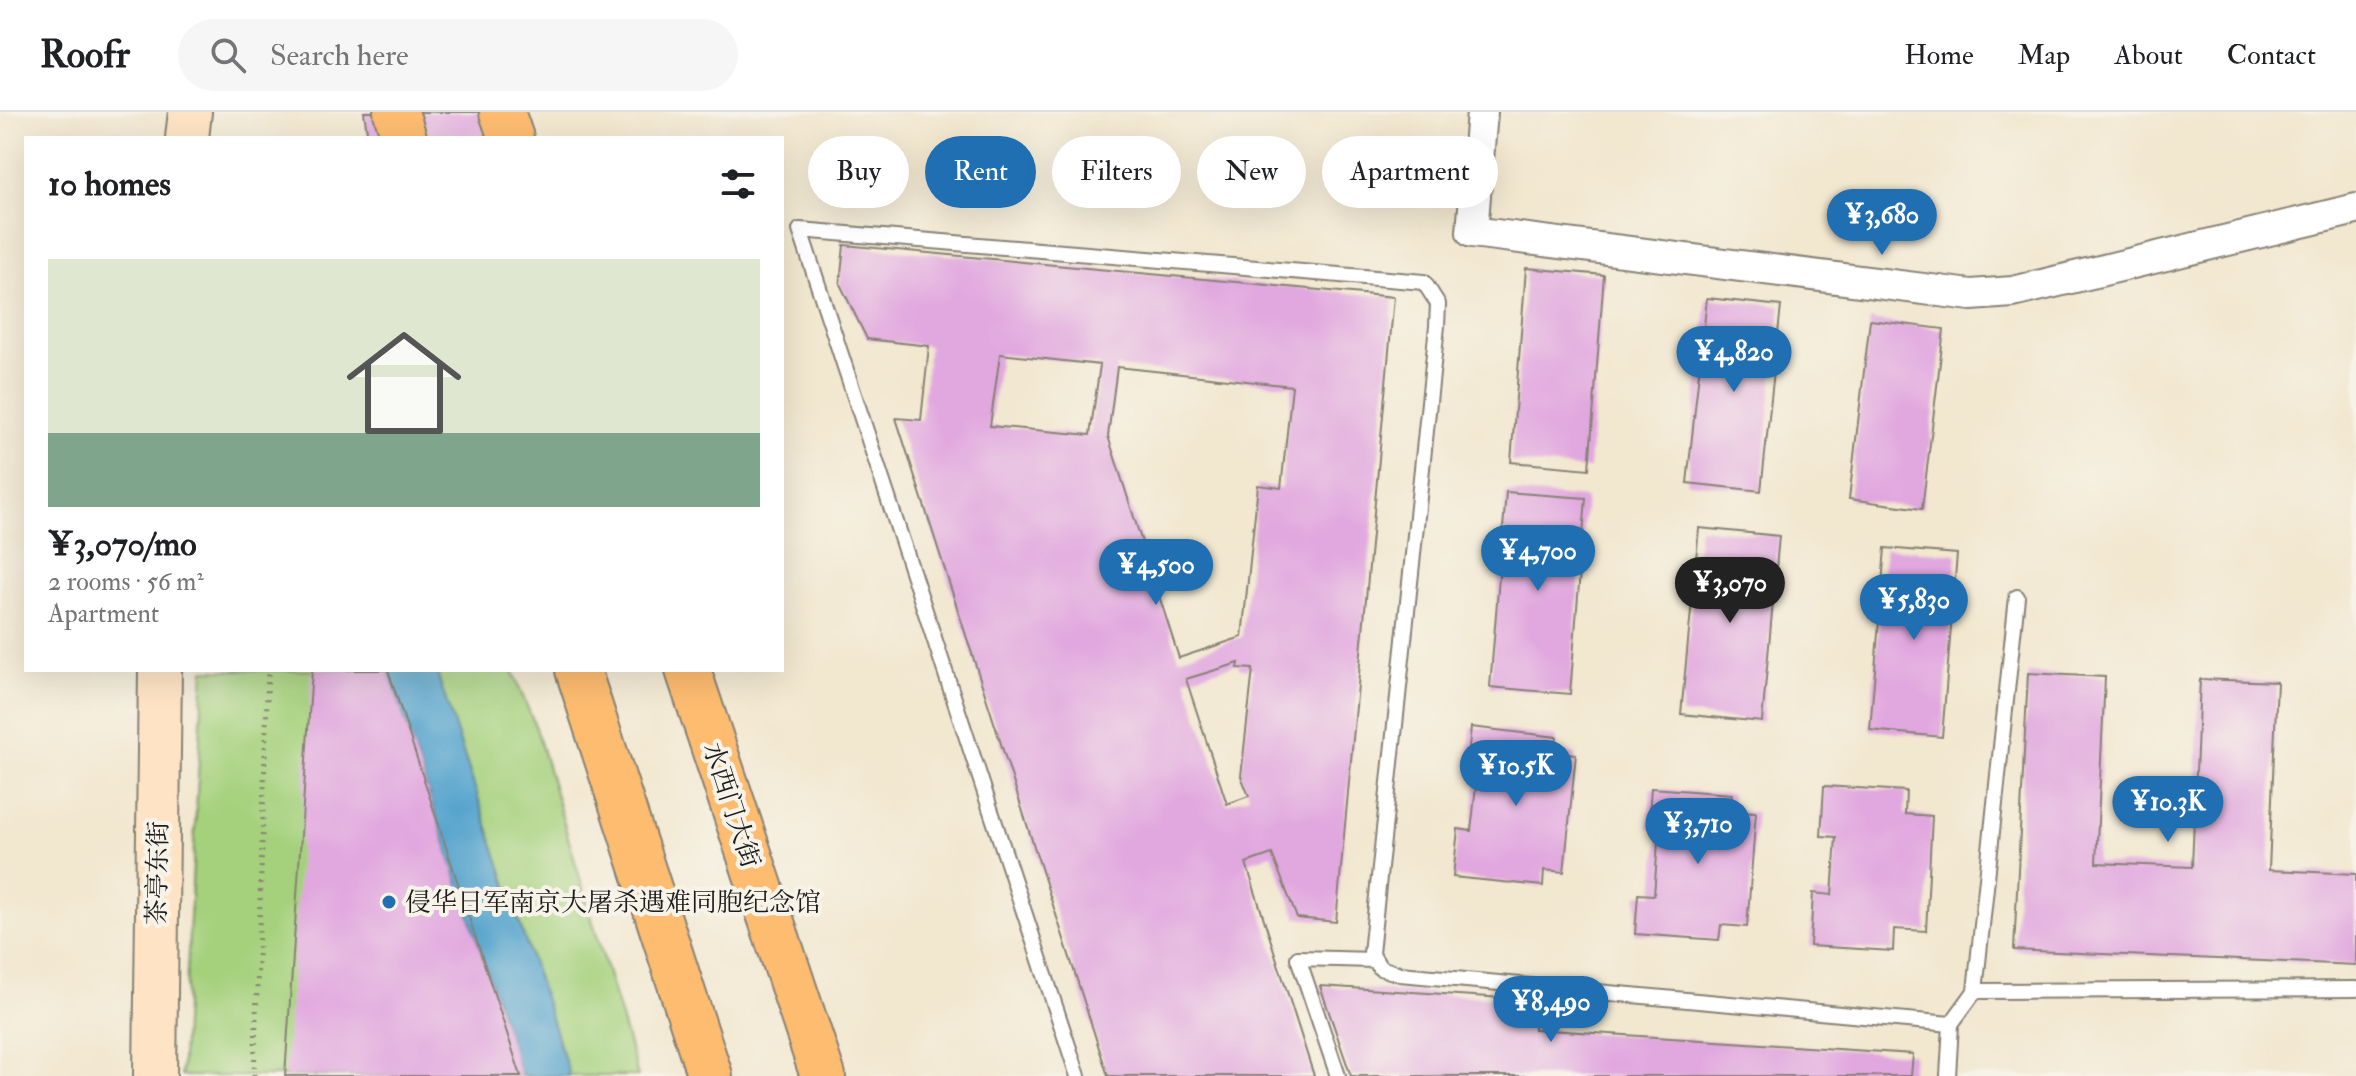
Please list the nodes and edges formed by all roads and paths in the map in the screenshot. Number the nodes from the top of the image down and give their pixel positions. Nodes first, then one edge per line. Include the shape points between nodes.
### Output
1 (190, 112) edge
2 (396, 112) edge
3 (502, 112) edge
4 (1482, 112) edge
5 (187, 136) edge
6 (403, 136) edge
7 (510, 136) edge
8 (2356, 209) edge
9 (2017, 597) dead end
10 (160, 672) edge
11 (268, 672) edge
12 (579, 672) edge
13 (689, 672) edge
14 (1375, 960) junction
15 (2356, 989) edge
16 (1975, 991) junction
17 (1951, 1024) junction
18 (155, 1076) edge
19 (254, 1076) edge
20 (710, 1076) edge
21 (823, 1076) edge
22 (1078, 1076) edge
23 (1338, 1076) edge
24 (1948, 1076) edge

1 - 5 street
2 - 6 main road
3 - 7 main road
4 - 8 street via 1472,232 1971,295 2013,292
9 - 16 lane
10 - 18 street, 茶亭东街
11 - 19 path
12 - 20 main road
13 - 21 main road, 水西门大街
14 - 17 lane via 1380,968 1400,974
14 - 22 lane via 1371,953 1437,326 1438,304 1424,282 800,230
14 - 23 lane via 1298,958
15 - 16 lane
16 - 17 lane
17 - 24 lane

